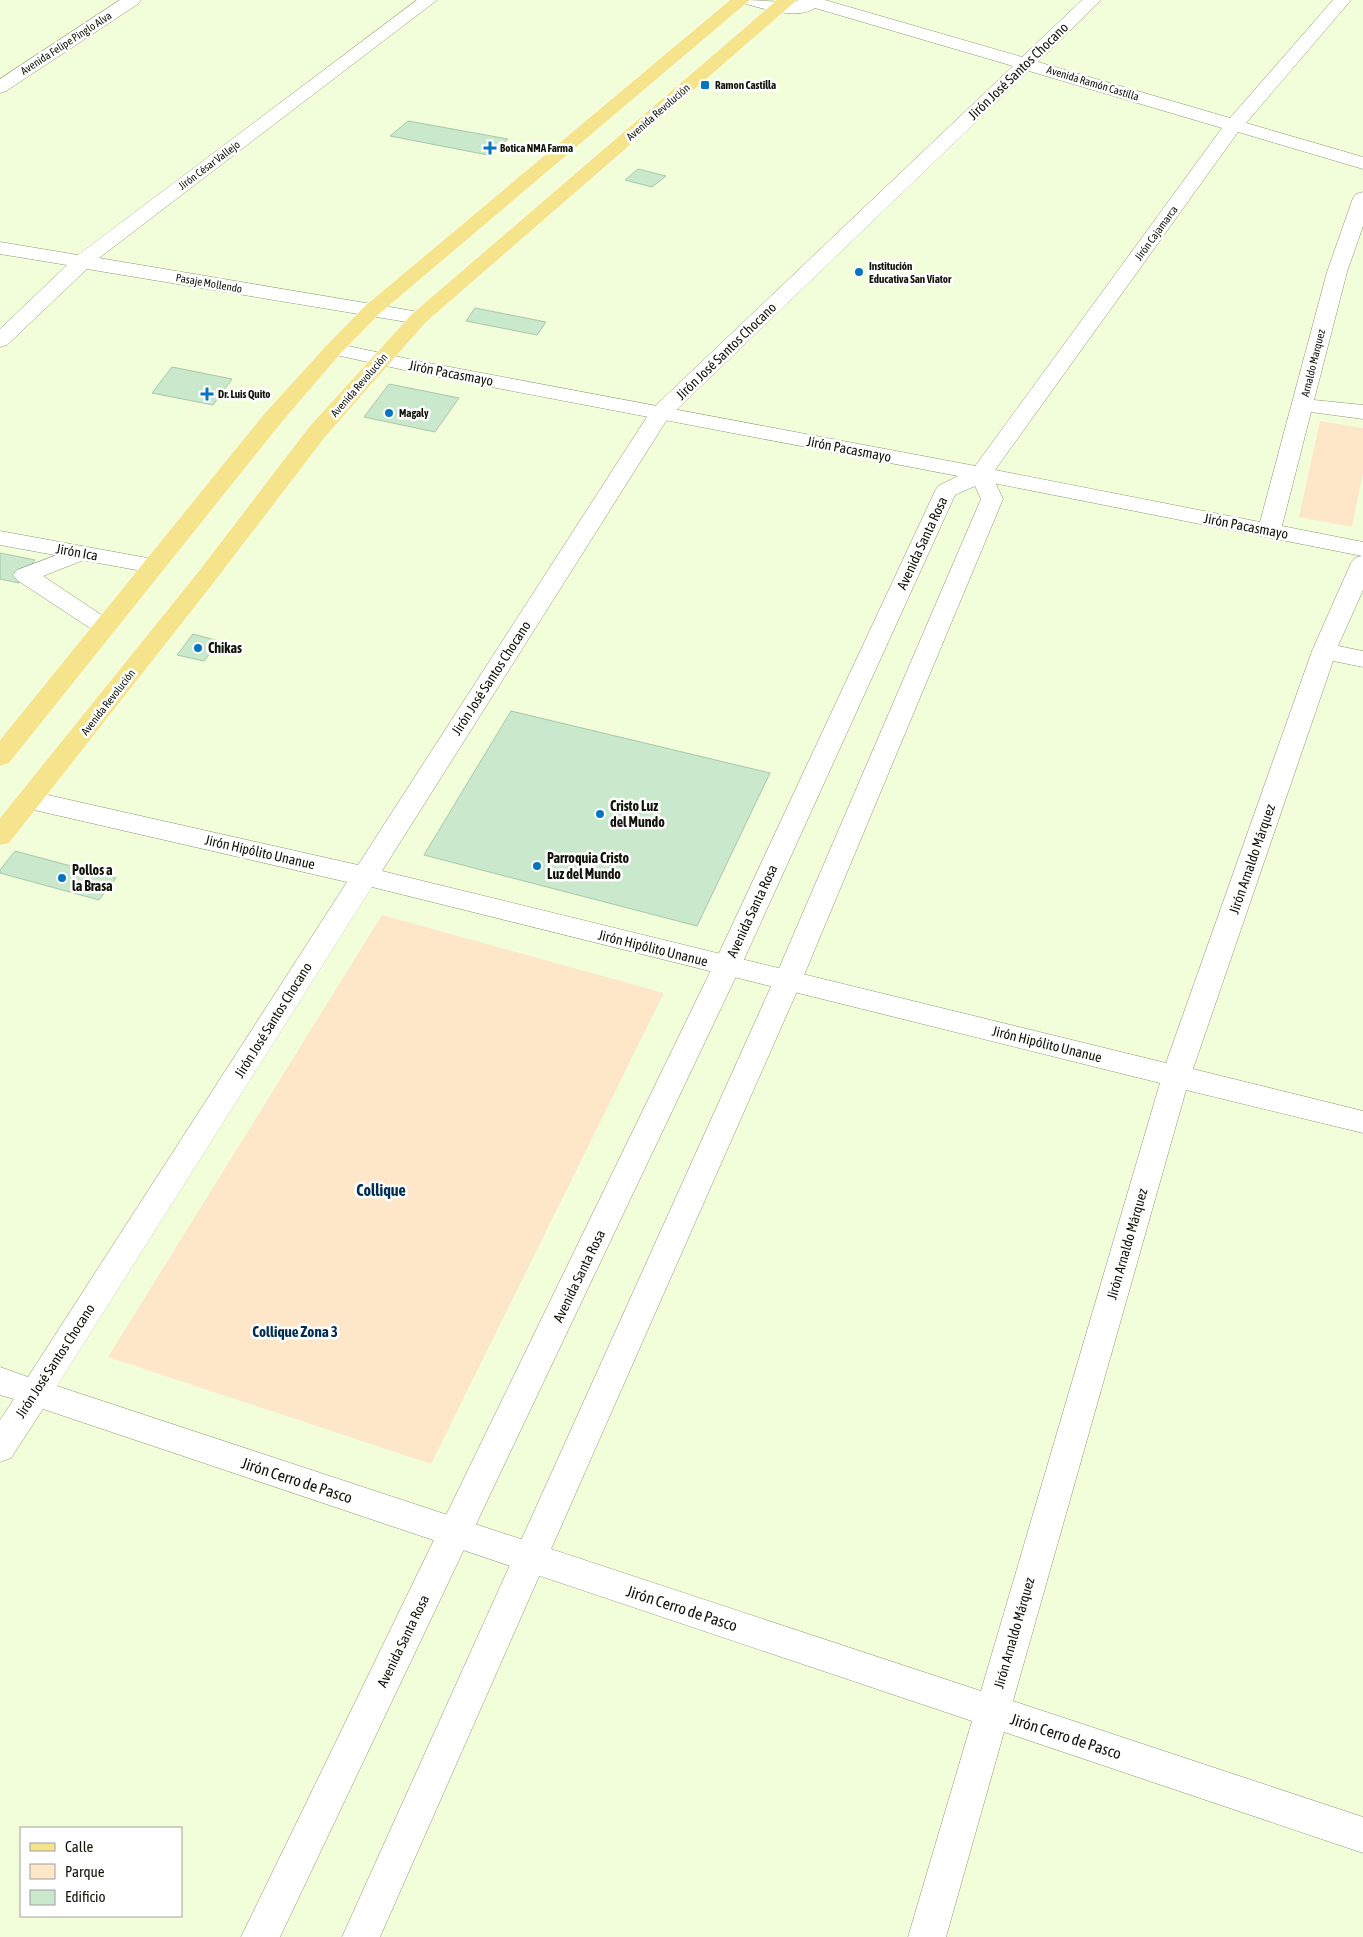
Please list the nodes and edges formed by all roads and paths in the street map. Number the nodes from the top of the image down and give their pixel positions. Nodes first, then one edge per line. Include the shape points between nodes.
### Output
1 (132, 0) edge
2 (428, 0) edge
3 (740, 0) edge
4 (752, 0) edge
5 (1092, 0) edge
6 (1342, 0) edge
7 (814, 3) edge
8 (784, 4) edge
9 (1026, 63) junction
10 (0, 87) edge
11 (1233, 126) junction
12 (1363, 163) edge
13 (1363, 198) edge
14 (0, 248) edge
15 (84, 261) junction
16 (372, 310) junction
17 (419, 318) junction
18 (0, 341) edge
19 (334, 349) junction
20 (382, 358) junction
21 (1302, 405) junction
22 (1363, 412) edge
23 (660, 414) junction
24 (980, 474) junction
25 (1269, 531) junction
26 (0, 538) edge
27 (1363, 550) edge
28 (80, 553) junction
29 (1363, 563) edge
30 (153, 566) junction
31 (104, 627) junction
32 (1324, 651) junction
33 (1363, 659) edge
34 (0, 757) edge
35 (30, 800) junction
36 (0, 836) edge
37 (364, 876) junction
38 (727, 966) junction
39 (788, 980) junction
40 (1176, 1076) junction
41 (1363, 1122) edge
42 (0, 1382) edge
43 (35, 1392) junction
44 (0, 1448) edge
45 (456, 1533) junction
46 (530, 1557) junction
47 (992, 1711) junction
48 (1363, 1835) edge
49 (260, 1937) edge
50 (361, 1937) edge
51 (927, 1937) edge

1 - 10 street, Avenida Felipe Pinglo Alva
2 - 15 street, Jirón César Vallejo
3 - 16 main road
4 - 8 street, Avenida Ramón Castilla
5 - 9 street, Jirón José Santos Chocano
6 - 11 street, Jirón Cajamarca
7 - 8 street, Avenida Ramón Castilla
7 - 9 street, Avenida Ramón Castilla
8 - 17 main road, Avenida Revolución
9 - 11 street, Avenida Ramón Castilla
9 - 23 street, Jirón José Santos Chocano
11 - 12 street, Avenida Ramón Castilla
11 - 24 street, Jirón Cajamarca
13 - 21 street, Arnaldo Marquez via 1337,272
14 - 15 street, Pasaje Mollendo
15 - 16 street, Pasaje Mollendo
15 - 18 street, Jirón César Vallejo
16 - 17 street, Pasaje Mollendo
16 - 19 main road
17 - 20 main road, Avenida Revolución
19 - 20 street, Jirón Pacasmayo
19 - 30 main road
20 - 23 street, Jirón Pacasmayo
20 - 35 main road, Avenida Revolución via 317,432
21 - 22 street
21 - 25 street, Arnaldo Marquez
23 - 24 street, Jirón Pacasmayo
23 - 37 street, Jirón José Santos Chocano
24 - 25 street, Jirón Pacasmayo
24 - 38 street, Avenida Santa Rosa via 946,491
24 - 39 street via 992,499
25 - 27 street, Jirón Pacasmayo
26 - 28 street, Jirón Ica
28 - 30 street, Jirón Ica
28 - 31 street via 25,575
29 - 32 street, Jirón Arnaldo Márquez
30 - 31 main road
31 - 34 main road
32 - 33 street
32 - 40 street, Jirón Arnaldo Márquez
35 - 36 main road, Avenida Revolución
35 - 37 street, Jirón Hipólito Unanue
37 - 38 street, Jirón Hipólito Unanue
37 - 43 street, Jirón José Santos Chocano
38 - 39 street, Jirón Hipólito Unanue
38 - 45 street, Avenida Santa Rosa
39 - 40 street, Jirón Hipólito Unanue
39 - 46 street
40 - 41 street, Jirón Hipólito Unanue
40 - 47 street, Jirón Arnaldo Márquez
42 - 43 street, Jirón Cerro de Pasco
43 - 44 street, Jirón José Santos Chocano
43 - 45 street, Jirón Cerro de Pasco
45 - 46 street, Jirón Cerro de Pasco
45 - 49 street, Avenida Santa Rosa
46 - 47 street, Jirón Cerro de Pasco
46 - 50 street
47 - 48 street, Jirón Cerro de Pasco
47 - 51 street, Jirón Arnaldo Márquez

